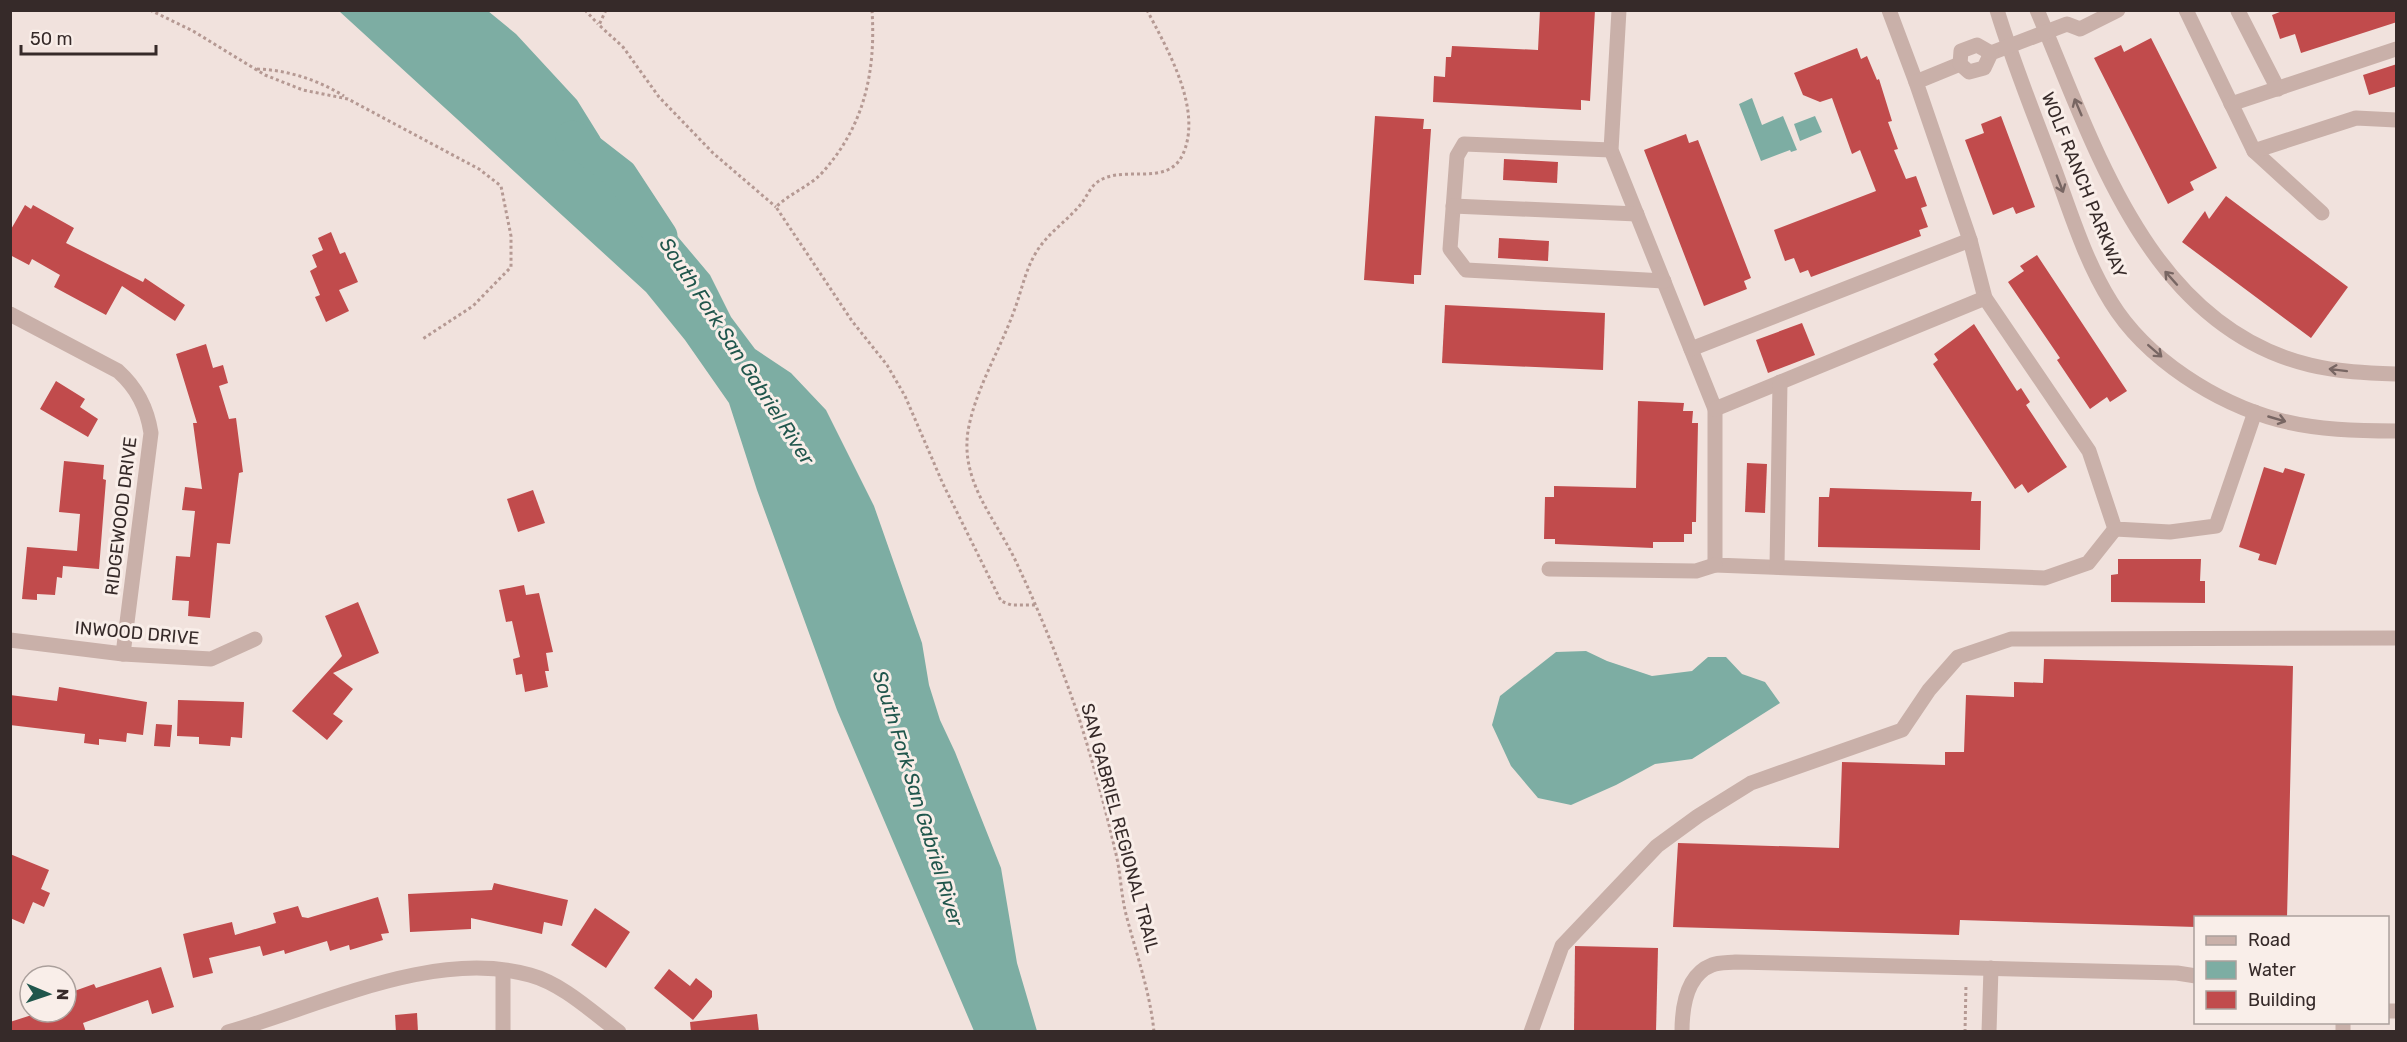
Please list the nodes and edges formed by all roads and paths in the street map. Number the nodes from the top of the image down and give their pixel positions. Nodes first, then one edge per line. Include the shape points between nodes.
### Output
1 (150, 10) edge
2 (585, 10) edge
3 (606, 10) edge
4 (872, 10) edge
5 (1146, 10) edge
6 (1619, 10) edge
7 (1889, 10) edge
8 (1997, 10) edge
9 (2037, 10) edge
10 (2118, 10) edge
11 (2186, 10) edge
12 (2238, 11) edge
13 (2068, 17) edge
14 (599, 25) junction
15 (2047, 33) junction
16 (2008, 46) junction
17 (2397, 49) edge
18 (254, 69) junction
19 (1916, 82) junction
20 (2278, 89) junction
21 (348, 99) junction
22 (2231, 104) junction
23 (2397, 120) edge
24 (1611, 150) junction
25 (2254, 151) junction
26 (1453, 206) junction
27 (776, 207) junction
28 (2322, 213) dead end
29 (1637, 214) junction
30 (1970, 240) junction
31 (1664, 281) junction
32 (1985, 298) junction
33 (10, 314) edge
34 (421, 340) dead end
35 (1691, 349) junction
36 (2397, 374) edge
37 (1780, 382) junction
38 (1715, 409) junction
39 (2255, 412) junction
40 (2397, 431) edge
41 (2115, 529) junction
42 (1715, 565) junction
43 (1778, 567) junction
44 (1549, 569) dead end
45 (1036, 605) junction
46 (2397, 638) edge
47 (255, 639) dead end
48 (10, 640) edge
49 (123, 654) junction
50 (1966, 968) junction
51 (1990, 968) junction
52 (506, 972) junction
53 (2194, 976) edge
54 (251, 1028) edge
55 (228, 1032) edge
56 (503, 1032) edge
57 (619, 1032) edge
58 (1154, 1032) edge
59 (1531, 1032) edge
60 (1682, 1032) edge
61 (1965, 1032) edge
62 (1989, 1032) edge

1 - 18 path
2 - 14 path
3 - 14 path
4 - 27 path via 870,75 854,129 819,175
5 - 45 path, SAN GABRIEL REGIONAL TRAIL via 1170,55 1187,104 1184,152 1176,165 1162,173 1109,176 1094,184 1039,248 1024,275 1015,309 968,430 967,457 980,502 1007,542
6 - 24 street
7 - 19 street
8 - 16 street, WOLF RANCH PARKWAY
9 - 15 street, WOLF RANCH PARKWAY
10 - 13 street via 2080,29
11 - 22 street
12 - 20 street
13 - 15 street
14 - 27 path via 623,46 659,97 713,153
15 - 16 street
36 -> 15 street, WOLF RANCH PARKWAY via 2334,370 2294,361 2240,334 2180,288 2134,225 2095,148
16 - 19 street via 1991,53 1984,68 1969,72 1960,64
16 -> 39 street, WOLF RANCH PARKWAY via 2086,254 2112,304 2145,343 2174,367
17 - 20 street
18 - 21 path via 303,90
18 - 21 path via 277,70 312,80
19 - 30 street
20 - 22 street
21 - 34 path via 479,169 501,186 511,236 511,267 473,306
22 - 25 street
23 - 25 street via 2356,118
24 - 26 street via 1464,144 1457,156
24 - 29 street
25 - 28 street
26 - 29 street
26 - 31 street via 1450,249 1466,270
27 - 45 path via 852,321 888,365 1001,601
29 - 31 street
30 - 32 street
30 - 35 street
31 - 35 street
32 - 37 street
32 - 41 street via 2089,451
33 - 49 street, RIDGEWOOD DRIVE via 118,371 130,382 148,412 151,433
35 - 38 street
37 - 38 street
37 - 43 street
38 - 42 street
39 -> 40 street, WOLF RANCH PARKWAY via 2298,424
39 - 41 street via 2216,526 2170,531
41 - 43 street via 2088,563 2045,578
42 - 43 street
42 - 44 street via 1696,571
45 - 58 path, SAN GABRIEL REGIONAL TRAIL via 1077,713 1117,856 1126,915 1140,960
46 - 59 street via 2011,639 1958,657 1902,730 1751,783 1657,846 1562,946
47 - 49 street, INWOOD DRIVE via 211,659
48 - 49 street, INWOOD DRIVE
50 - 51 street
50 - 60 street via 1736,962 1712,965 1691,982 1682,1008
50 - 61 path
51 - 53 street
51 - 62 street
52 - 54 street via 443,970 408,975
52 - 56 street
52 - 57 street via 531,975 555,987
54 - 55 street

